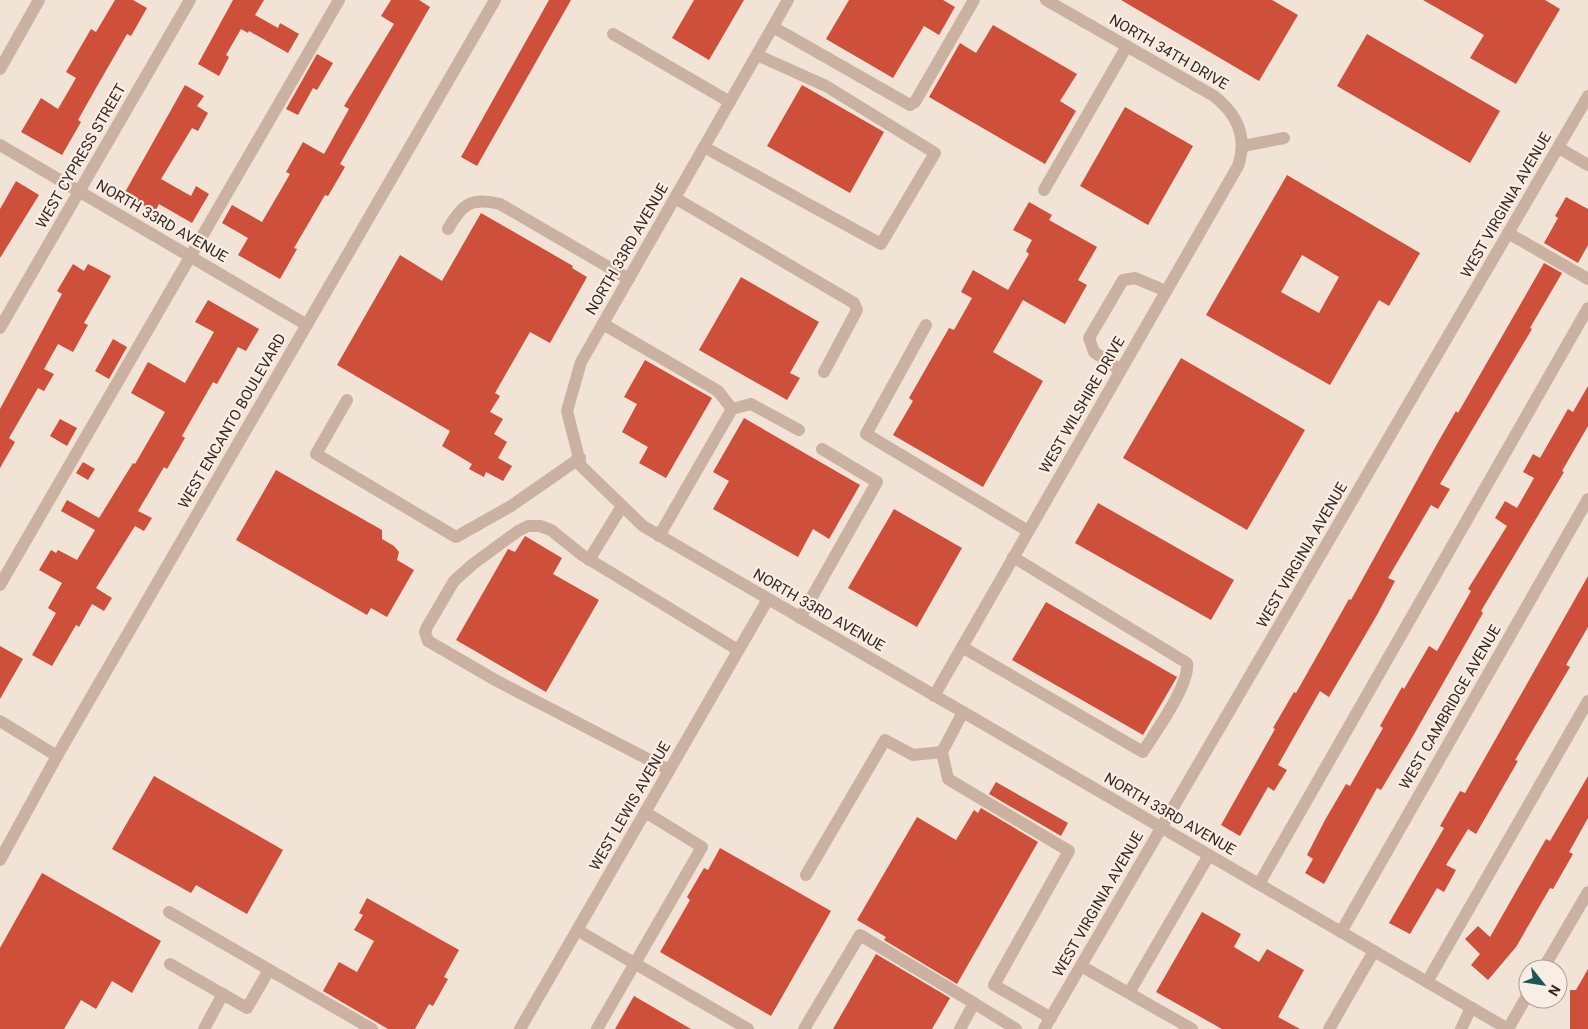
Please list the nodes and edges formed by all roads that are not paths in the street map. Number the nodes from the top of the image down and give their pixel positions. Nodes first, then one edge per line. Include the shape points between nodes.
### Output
1 (39, 0) edge
2 (190, 0) edge
3 (339, 0) edge
4 (495, 0) edge
5 (788, 0) edge
6 (974, 0) edge
7 (1046, 0) edge
8 (1068, 5) edge
9 (773, 27) junction
10 (613, 34) dead end
11 (1127, 46) junction
12 (757, 55) junction
13 (0, 69) edge
14 (1588, 96) edge
15 (730, 102) junction
16 (1240, 127) joint
17 (1284, 138) dead end
18 (0, 145) edge
19 (1243, 146) junction
20 (704, 147) junction
21 (1558, 148) junction
22 (1588, 165) edge
23 (1044, 190) dead end
24 (80, 191) junction
25 (675, 198) junction
26 (448, 229) dead end
27 (1508, 233) junction
28 (192, 257) junction
29 (628, 279) junction
30 (1588, 279) edge
31 (1166, 291) junction
32 (1588, 308) edge
33 (603, 324) junction
34 (307, 325) junction
35 (926, 325) dead end
36 (0, 328) edge
37 (1120, 370) junction
38 (824, 372) dead end
39 (347, 400) dead end
40 (732, 409) junction
41 (799, 430) dead end
42 (822, 449) dead end
43 (580, 458) junction
44 (1588, 499) edge
45 (622, 506) junction
46 (1028, 531) junction
47 (659, 536) junction
48 (1013, 557) junction
49 (589, 560) junction
50 (0, 585) edge
51 (768, 599) junction
52 (800, 618) junction
53 (962, 647) junction
54 (738, 650) junction
55 (934, 696) junction
56 (1588, 701) edge
57 (963, 712) junction
58 (0, 721) edge
59 (942, 752) junction
60 (57, 756) junction
61 (669, 770) junction
62 (645, 812) junction
63 (1162, 828) junction
64 (1209, 855) junction
65 (0, 860) edge
66 (806, 875) dead end
67 (1259, 884) junction
68 (1588, 892) edge
69 (169, 912) dead end
70 (577, 930) junction
71 (1340, 932) junction
72 (1374, 952) junction
73 (1549, 959) edge
74 (170, 964) dead end
75 (634, 964) junction
76 (1081, 966) junction
77 (269, 970) junction
78 (1427, 982) junction
79 (1129, 993) junction
80 (223, 994) junction
81 (974, 1003) junction
82 (1471, 1008) junction
83 (1519, 1009) edge
84 (1048, 1023) edge
85 (204, 1029) edge
86 (372, 1029) edge
87 (520, 1029) edge
88 (597, 1029) edge
89 (748, 1029) edge
90 (804, 1029) edge
91 (960, 1029) edge
92 (1016, 1029) edge
93 (1192, 1029) edge
94 (1329, 1029) edge
95 (1461, 1029) edge
96 (1508, 1029) edge

1 - 13 street
2 - 24 street, WEST CYPRESS STREET
3 - 28 street
4 - 34 street, WEST ENCANTO BOULEVARD
5 - 9 street, NORTH 33RD AVENUE
6 - 9 street via 915,102 910,105
7 - 8 street, NORTH 34TH DRIVE
8 - 11 street, NORTH 34TH DRIVE
9 - 12 street, NORTH 33RD AVENUE
10 - 15 street
11 - 16 street, NORTH 34TH DRIVE via 1214,96 1226,105
11 - 23 street
12 - 15 street, NORTH 33RD AVENUE
12 - 20 street via 826,86 935,153 881,244
14 - 21 street, WEST VIRGINIA AVENUE
15 - 20 street, NORTH 33RD AVENUE
16 - 19 street, WEST WILSHIRE DRIVE
17 - 19 street
18 - 24 street, NORTH 33RD AVENUE
19 - 31 street, WEST WILSHIRE DRIVE via 1238,166
20 - 25 street, NORTH 33RD AVENUE
21 - 22 street
21 - 27 street, WEST VIRGINIA AVENUE
24 - 28 street, NORTH 33RD AVENUE
24 - 36 street, WEST CYPRESS STREET
25 - 29 street, NORTH 33RD AVENUE
25 - 38 street via 854,303 857,310
26 - 29 street via 456,214 468,203 485,200 500,204
27 - 30 street
27 - 63 street, WEST VIRGINIA AVENUE
28 - 34 street, NORTH 33RD AVENUE
28 - 50 street
29 - 33 street, NORTH 33RD AVENUE
31 - 37 street, WEST WILSHIRE DRIVE
31 - 37 street via 1135,278 1123,280 1088,338 1094,352
32 - 67 street
33 - 40 street via 718,391
33 - 43 street, NORTH 33RD AVENUE via 581,362 567,411
34 - 60 street, WEST ENCANTO BOULEVARD
35 - 46 street via 866,434
37 - 46 street, WEST WILSHIRE DRIVE
39 - 43 street via 316,454 456,537 511,506
40 - 41 street via 751,404
40 - 47 street
42 - 52 street via 877,482
43 - 45 street, NORTH 33RD AVENUE via 582,466
44 - 71 street, WEST CAMBRIDGE AVENUE
45 - 47 street, NORTH 33RD AVENUE
45 - 49 street
46 - 48 street, WEST WILSHIRE DRIVE
47 - 51 street, NORTH 33RD AVENUE
48 - 53 street, WEST WILSHIRE DRIVE
48 - 53 street via 1187,663 1188,670 1181,688 1143,752
49 - 54 street
49 - 61 street via 551,530 528,526 500,542 454,581 427,627 426,636 428,641 497,681
51 - 52 street, NORTH 33RD AVENUE
51 - 54 street, WEST LEWIS AVENUE
52 - 55 street, NORTH 33RD AVENUE
53 - 55 street, WEST WILSHIRE DRIVE
54 - 61 street, WEST LEWIS AVENUE
55 - 57 street, NORTH 33RD AVENUE
56 - 78 street
57 - 59 street
57 - 63 street, NORTH 33RD AVENUE
58 - 60 street
59 - 66 street via 913,754 885,740
59 - 84 street via 948,779 1069,851 994,986
60 - 65 street, WEST ENCANTO BOULEVARD
61 - 62 street, WEST LEWIS AVENUE
62 - 70 street, WEST LEWIS AVENUE
62 - 75 street via 702,848
63 - 64 street, NORTH 33RD AVENUE
63 - 76 street, WEST VIRGINIA AVENUE
64 - 67 street, NORTH 33RD AVENUE
64 - 79 street
67 - 71 street, NORTH 33RD AVENUE
68 - 73 street
69 - 77 street
70 - 75 street
70 - 87 street, WEST LEWIS AVENUE
71 - 72 street, NORTH 33RD AVENUE
72 - 78 street, NORTH 33RD AVENUE
72 - 94 street
74 - 80 street
75 - 88 street
75 - 89 street
76 - 79 street
76 - 84 street, WEST VIRGINIA AVENUE
77 - 80 street via 247,1008
77 - 86 street
78 - 82 street, NORTH 33RD AVENUE
79 - 93 street
80 - 85 street
81 - 90 street via 860,935
81 - 91 street
81 - 92 street
82 - 95 street
82 - 96 street, NORTH 33RD AVENUE
83 - 96 street

